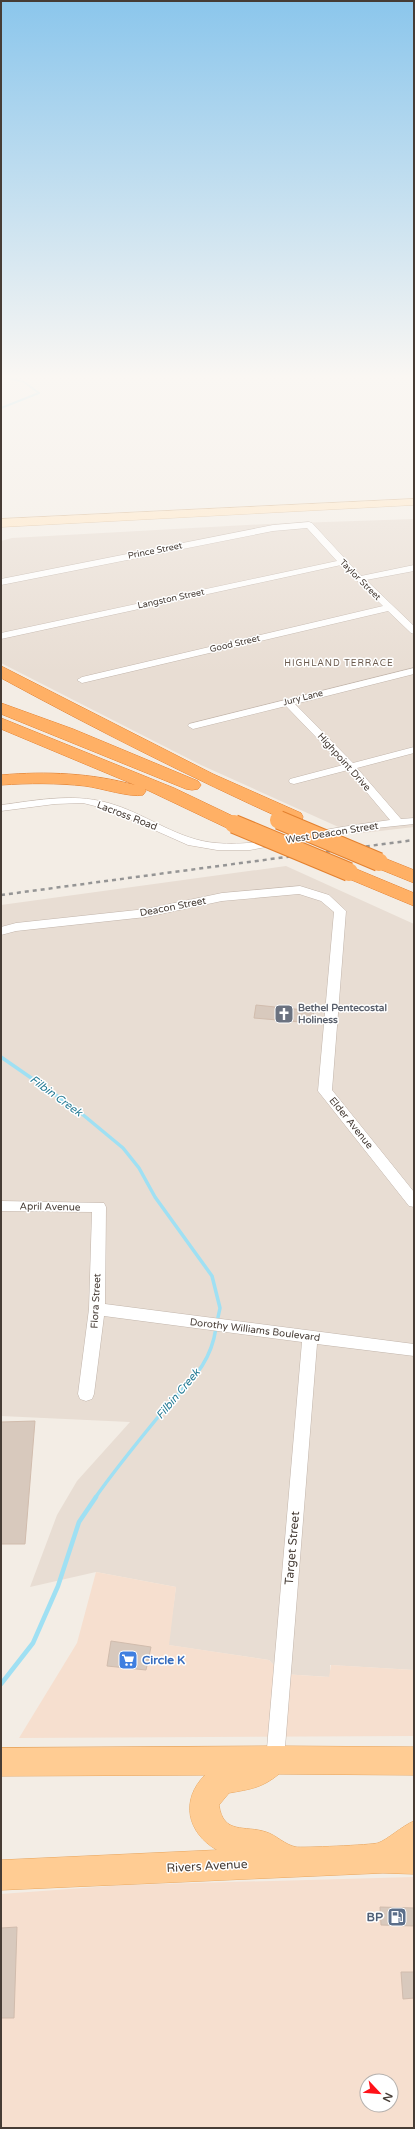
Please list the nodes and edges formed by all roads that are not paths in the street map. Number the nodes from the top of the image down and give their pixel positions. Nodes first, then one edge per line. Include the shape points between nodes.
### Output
1 (414, 502) edge
2 (1, 523) edge
3 (309, 525) joint
4 (342, 562) junction
5 (414, 568) edge
6 (359, 579) junction
7 (1, 582) edge
8 (388, 608) junction
9 (414, 631) edge
10 (1, 636) edge
11 (1, 671) edge
12 (414, 671) edge
13 (1, 676) edge
14 (82, 680) dead end
15 (36, 690) junction
16 (288, 702) junction
17 (1, 708) edge
18 (1, 723) edge
19 (193, 726) dead end
20 (414, 750) edge
21 (350, 766) junction
22 (1, 768) edge
23 (1, 780) edge
24 (294, 781) dead end
25 (168, 800) junction
26 (1, 808) edge
27 (202, 810) junction
28 (286, 819) junction
29 (414, 821) edge
30 (398, 823) junction
31 (250, 847) joint
32 (411, 876) edge
33 (414, 900) edge
34 (340, 911) joint
35 (1, 931) edge
36 (414, 1202) edge
37 (1, 1206) edge
38 (99, 1207) joint
39 (97, 1309) junction
40 (310, 1337) junction
41 (414, 1350) edge
42 (86, 1394) dead end
43 (275, 1760) junction
44 (1, 1762) edge
45 (409, 1765) edge
46 (414, 1836) edge
47 (383, 1858) junction
48 (414, 1859) edge
49 (293, 1862) junction
50 (1, 1875) edge

1 - 2 street
3 - 4 street, Taylor Street
3 - 7 street, Prince Street via 273,528
4 - 6 street, Taylor Street
4 - 10 street, Langston Street
5 - 6 street
6 - 8 street, Taylor Street
8 - 9 street, Taylor Street
8 - 14 street, Good Street
11 - 15 highway
12 - 16 street, Jury Lane
13 - 15 highway
15 - 28 highway
16 - 19 street, Jury Lane
16 - 21 street, Highpoint Drive
17 - 28 highway
18 - 27 highway via 168,792
20 - 21 street
21 - 24 street
21 - 30 street, Highpoint Drive
22 - 25 highway via 81,774 139,788
23 - 25 highway via 52,779 102,782
25 - 27 highway
26 - 31 street, Lacross Road via 83,800 111,807 192,843 218,847
27 - 33 highway, bridge
28 - 32 highway, bridge
29 - 30 street, West Deacon Street
30 - 31 street, West Deacon Street via 357,827
34 - 35 street, Deacon Street via 325,898 300,890 222,897 146,914 16,927
34 - 36 street, Elder Avenue via 326,1091
37 - 38 street, April Avenue
38 - 39 street, Flora Street
39 - 40 street, Dorothy Williams Boulevard
39 - 42 street, Flora Street
40 - 41 street, Dorothy Williams Boulevard
40 - 43 street, Target Street
43 - 44 main road
43 - 45 main road
43 - 49 main road via 256,1774 222,1779 210,1791 204,1804 206,1821 216,1833 232,1842 264,1846
46 - 47 main road
47 - 48 main road, Rivers Avenue
47 - 49 main road, Rivers Avenue
49 - 50 main road, Rivers Avenue

